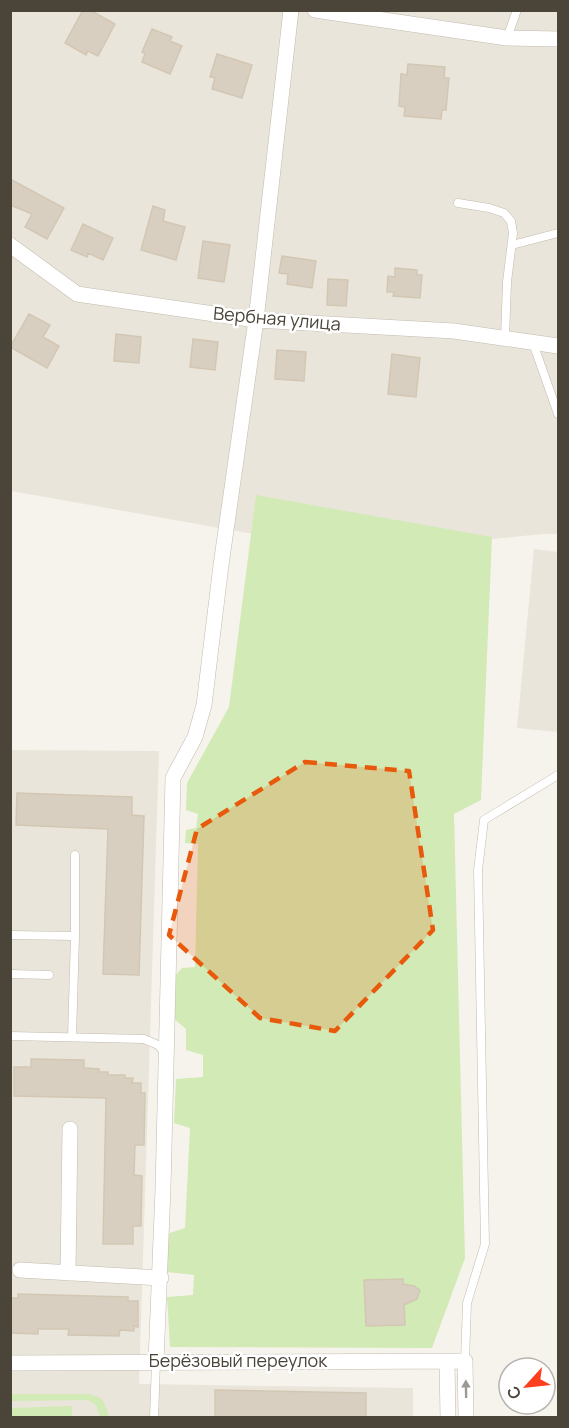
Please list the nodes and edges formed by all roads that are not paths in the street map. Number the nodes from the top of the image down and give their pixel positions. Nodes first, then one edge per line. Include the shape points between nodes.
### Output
1 (291, 10) edge
2 (315, 10) edge
3 (517, 10) edge
4 (507, 38) junction
5 (558, 39) edge
6 (458, 203) dead end
7 (558, 234) edge
8 (10, 245) edge
9 (512, 245) junction
10 (255, 320) junction
11 (505, 338) junction
12 (533, 343) junction
13 (558, 346) edge
14 (558, 414) edge
15 (558, 775) edge
16 (75, 855) dead end
17 (10, 935) edge
18 (75, 936) junction
19 (10, 974) edge
20 (49, 975) dead end
21 (10, 1036) edge
22 (72, 1037) junction
23 (167, 1055) junction
24 (70, 1129) dead end
25 (20, 1270) dead end
26 (68, 1273) junction
27 (161, 1278) junction
28 (465, 1361) junction
29 (156, 1362) junction
30 (447, 1362) junction
31 (10, 1363) edge
32 (154, 1418) edge
33 (448, 1418) edge
34 (466, 1418) edge

1 - 10 street
2 - 4 street
3 - 4 lane
4 - 5 street
6 - 9 lane via 504,213 511,221
7 - 9 lane
8 - 10 street, Вербная улица via 76,294
9 - 11 lane
10 - 11 street, Вербная улица via 454,331
10 - 23 street via 204,705 195,737 174,778
11 - 12 street, Вербная улица
12 - 13 street, Вербная улица
12 - 14 lane
15 - 28 lane via 484,820 478,870 485,1244 467,1303
16 - 18 lane
17 - 18 lane
18 - 22 lane
19 - 20 lane
21 - 22 lane
22 - 23 lane via 144,1039 158,1045
23 - 27 street
24 - 26 street
25 - 26 street
26 - 27 street
27 - 29 street
28 - 30 street, Берёзовый переулок
34 -> 28 street
29 - 30 street, Берёзовый переулок
29 - 31 street, Берёзовый переулок
29 - 32 lane
30 - 33 street

